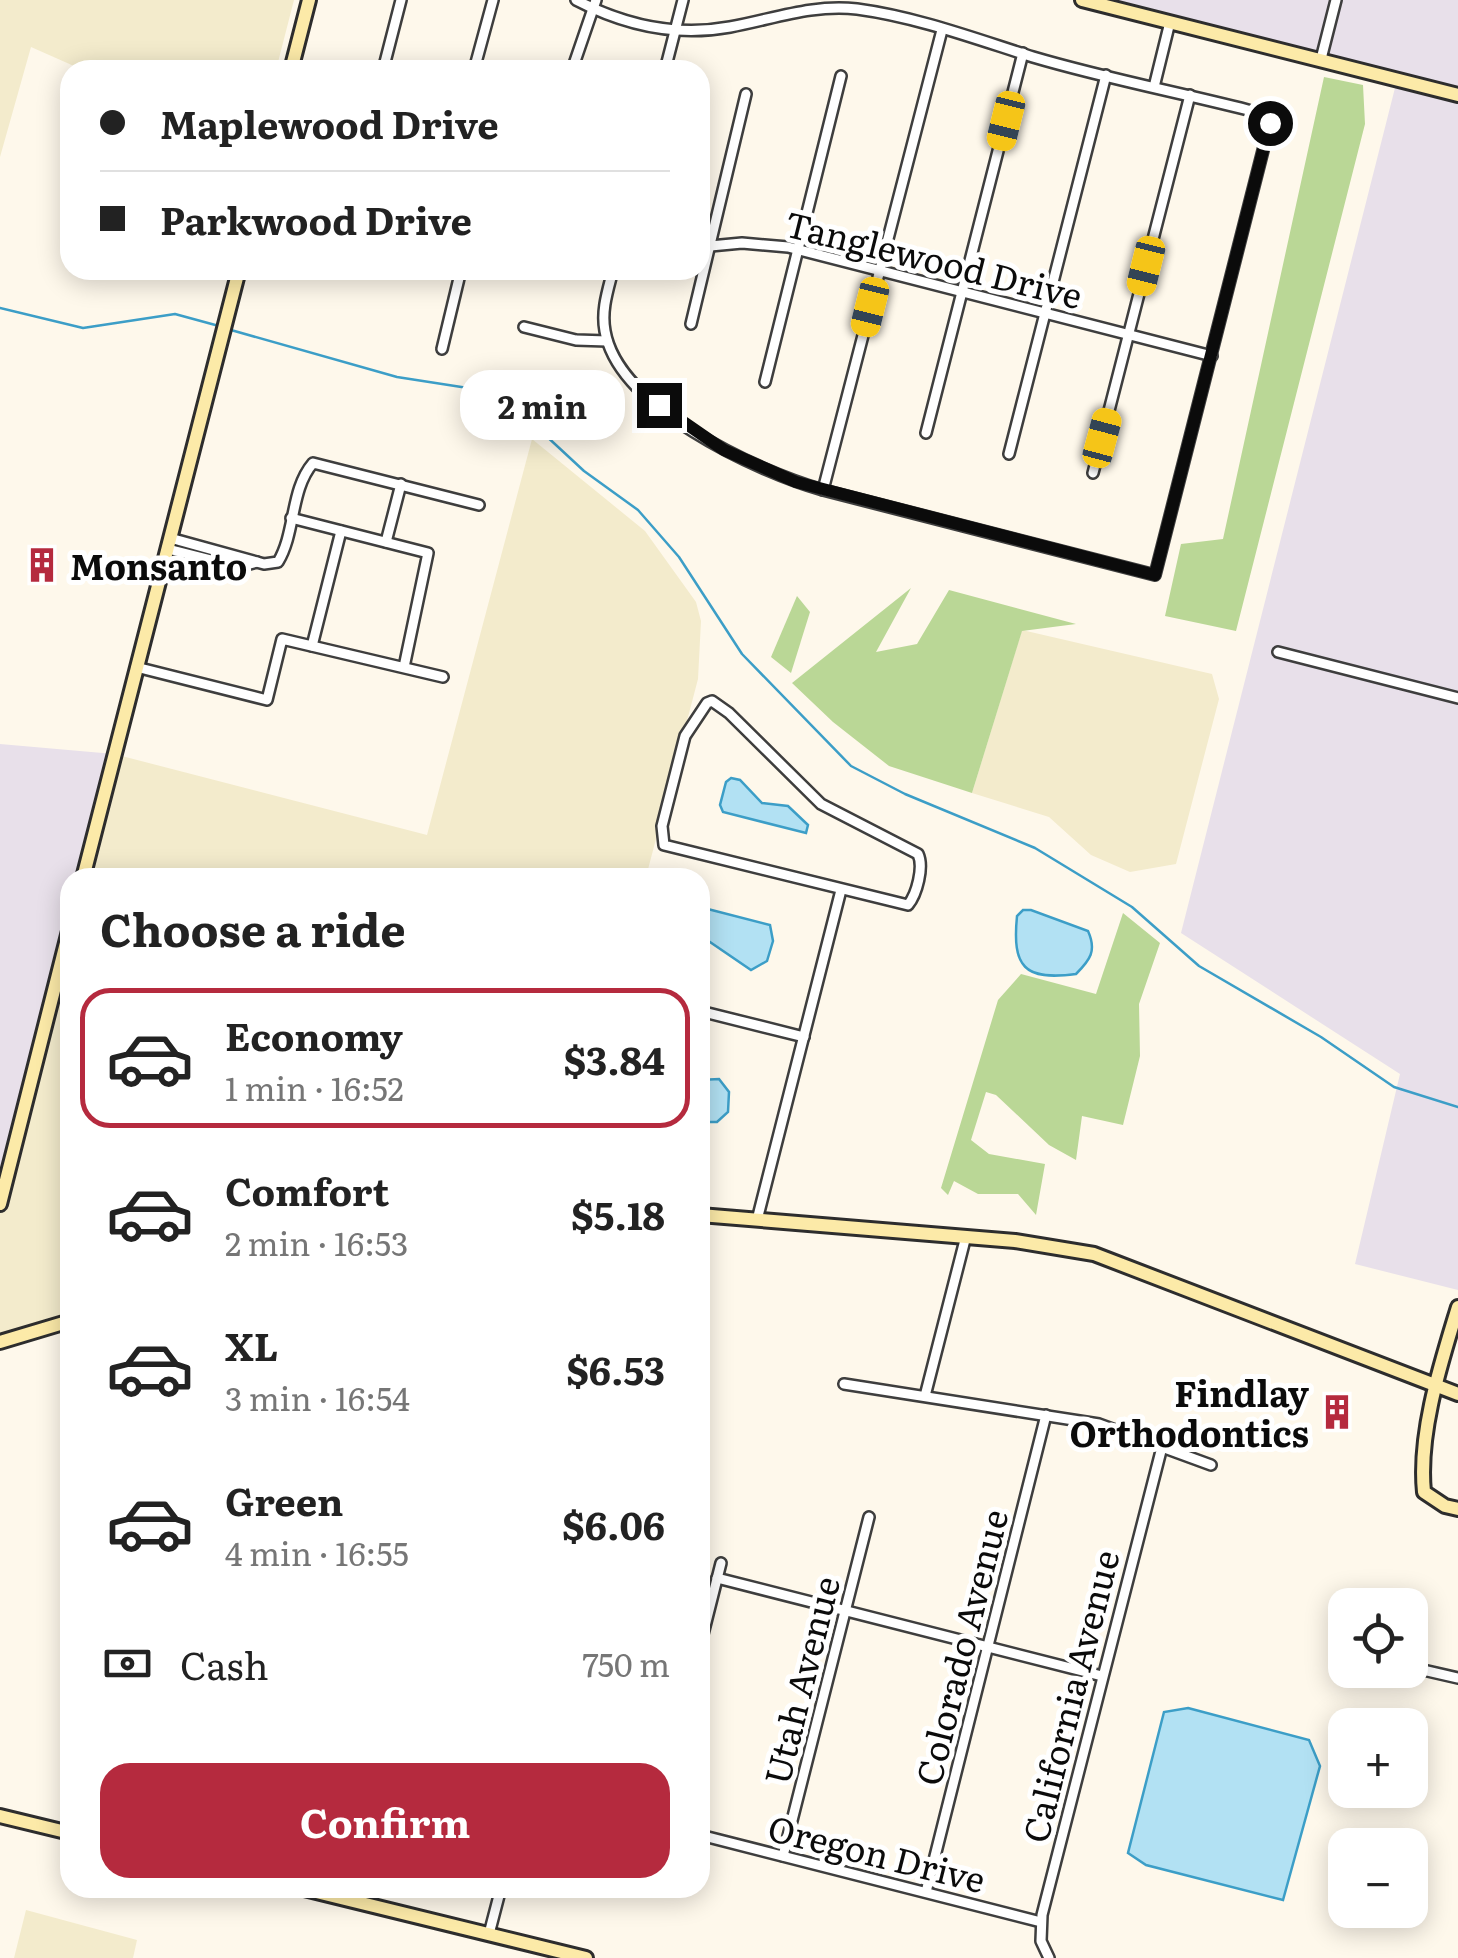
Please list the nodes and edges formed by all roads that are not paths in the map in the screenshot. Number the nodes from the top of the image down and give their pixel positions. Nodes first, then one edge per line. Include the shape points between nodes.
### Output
1 (310, 0) edge
2 (400, 0) edge
3 (492, 0) edge
4 (576, 0) edge
5 (683, 0) edge
6 (1082, 0) edge
7 (1336, 0) edge
8 (594, 4) edge
9 (1170, 22) junction
10 (675, 30) junction
11 (942, 30) junction
12 (1023, 53) junction
13 (1321, 59) junction
14 (294, 60) edge
15 (385, 60) edge
16 (477, 60) edge
17 (575, 60) edge
18 (668, 60) edge
19 (1106, 75) junction
20 (841, 76) dead end
21 (1154, 87) junction
22 (746, 94) dead end
23 (1458, 95) edge
24 (1190, 96) junction
25 (710, 224) edge
26 (710, 246) edge
27 (796, 249) junction
28 (880, 270) junction
29 (236, 280) edge
30 (459, 280) edge
31 (612, 280) edge
32 (698, 280) edge
33 (962, 292) junction
34 (1046, 313) junction
35 (691, 324) dead end
36 (524, 327) dead end
37 (1128, 334) junction
38 (608, 341) junction
39 (442, 349) dead end
40 (1212, 356) junction
41 (765, 382) dead end
42 (926, 433) dead end
43 (1009, 454) dead end
44 (1093, 473) dead end
45 (401, 484) junction
46 (823, 490) junction
47 (479, 505) dead end
48 (291, 518) junction
49 (341, 531) junction
50 (386, 542) junction
51 (169, 543) junction
52 (312, 646) junction
53 (1278, 652) dead end
54 (136, 666) junction
55 (404, 668) junction
56 (444, 677) dead end
57 (1458, 698) edge
58 (86, 868) edge
59 (841, 890) junction
60 (60, 967) edge
61 (710, 1014) edge
62 (804, 1037) junction
63 (0, 1204) edge
64 (710, 1216) edge
65 (758, 1220) junction
66 (966, 1236) junction
67 (1458, 1307) edge
68 (60, 1324) edge
69 (0, 1342) edge
70 (844, 1384) dead end
71 (1436, 1385) junction
72 (1458, 1394) edge
73 (925, 1396) junction
74 (1046, 1415) junction
75 (1162, 1447) junction
76 (1212, 1464) dead end
77 (1458, 1509) edge
78 (869, 1518) dead end
79 (721, 1563) dead end
80 (717, 1578) junction
81 (710, 1606) edge
82 (846, 1611) junction
83 (988, 1647) junction
84 (1428, 1670) edge
85 (1102, 1676) junction
86 (1458, 1678) edge
87 (0, 1816) edge
88 (60, 1831) edge
89 (710, 1838) edge
90 (784, 1856) junction
91 (926, 1892) junction
92 (345, 1898) edge
93 (498, 1898) edge
94 (1041, 1922) junction
95 (489, 1934) junction
96 (586, 1958) edge
97 (1049, 1958) edge

1 - 14 street
2 - 15 street
3 - 16 street
4 - 8 street
5 - 10 street
6 - 9 street
7 - 13 street
8 - 10 street via 637,24
8 - 17 street
9 - 13 street
9 - 21 street
10 - 11 street via 825,8
10 - 18 street
11 - 12 street
11 - 28 street
12 - 19 street
12 - 33 street
13 - 23 street
19 - 21 street
19 - 34 street
20 - 27 street
21 - 24 street
22 - 25 street
24 - 37 street
24 - 40 street via 1267,117 1269,127
26 - 27 street, Tanglewood Drive
27 - 28 street, Tanglewood Drive
27 - 41 street
28 - 33 street, Tanglewood Drive
28 - 46 street
29 - 51 street
30 - 39 street
31 - 38 street via 604,312
32 - 35 street
33 - 34 street, Tanglewood Drive
33 - 42 street
34 - 37 street, Tanglewood Drive
34 - 43 street
36 - 38 street
37 - 40 street, Tanglewood Drive
37 - 44 street
38 - 46 street via 626,373 690,429 750,464
40 - 46 street via 1155,575
45 - 47 street
45 - 48 street via 313,463
45 - 50 street
48 - 49 street
48 - 51 street via 278,562 239,567
49 - 50 street
49 - 52 street
50 - 55 street via 428,553
51 - 54 street
52 - 54 street via 282,639 267,700
52 - 55 street
53 - 57 street
54 - 58 street
55 - 56 street
59 - 59 street via 908,905 922,858 821,804 729,713 707,702 685,736 662,826 664,844
59 - 62 street
60 - 63 street
61 - 62 street
62 - 65 street
64 - 65 street
65 - 66 street
66 - 71 street via 1112,1259
66 - 73 street
67 - 71 street
68 - 69 street
70 - 73 street
71 - 72 street
71 - 77 street via 1424,1492
73 - 74 street
74 - 75 street via 1099,1424
74 - 83 street, Colorado Avenue
75 - 76 street
75 - 85 street, California Avenue
78 - 82 street, Utah Avenue
79 - 80 street
80 - 81 street
80 - 82 street
82 - 83 street
82 - 90 street, Utah Avenue
83 - 85 street
83 - 91 street, Colorado Avenue
84 - 86 street
85 - 94 street, California Avenue
87 - 88 street
89 - 90 street, Oregon Drive
90 - 91 street, Oregon Drive
91 - 94 street, Oregon Drive
92 - 95 street
93 - 95 street
94 - 97 street, California Avenue
95 - 96 street

